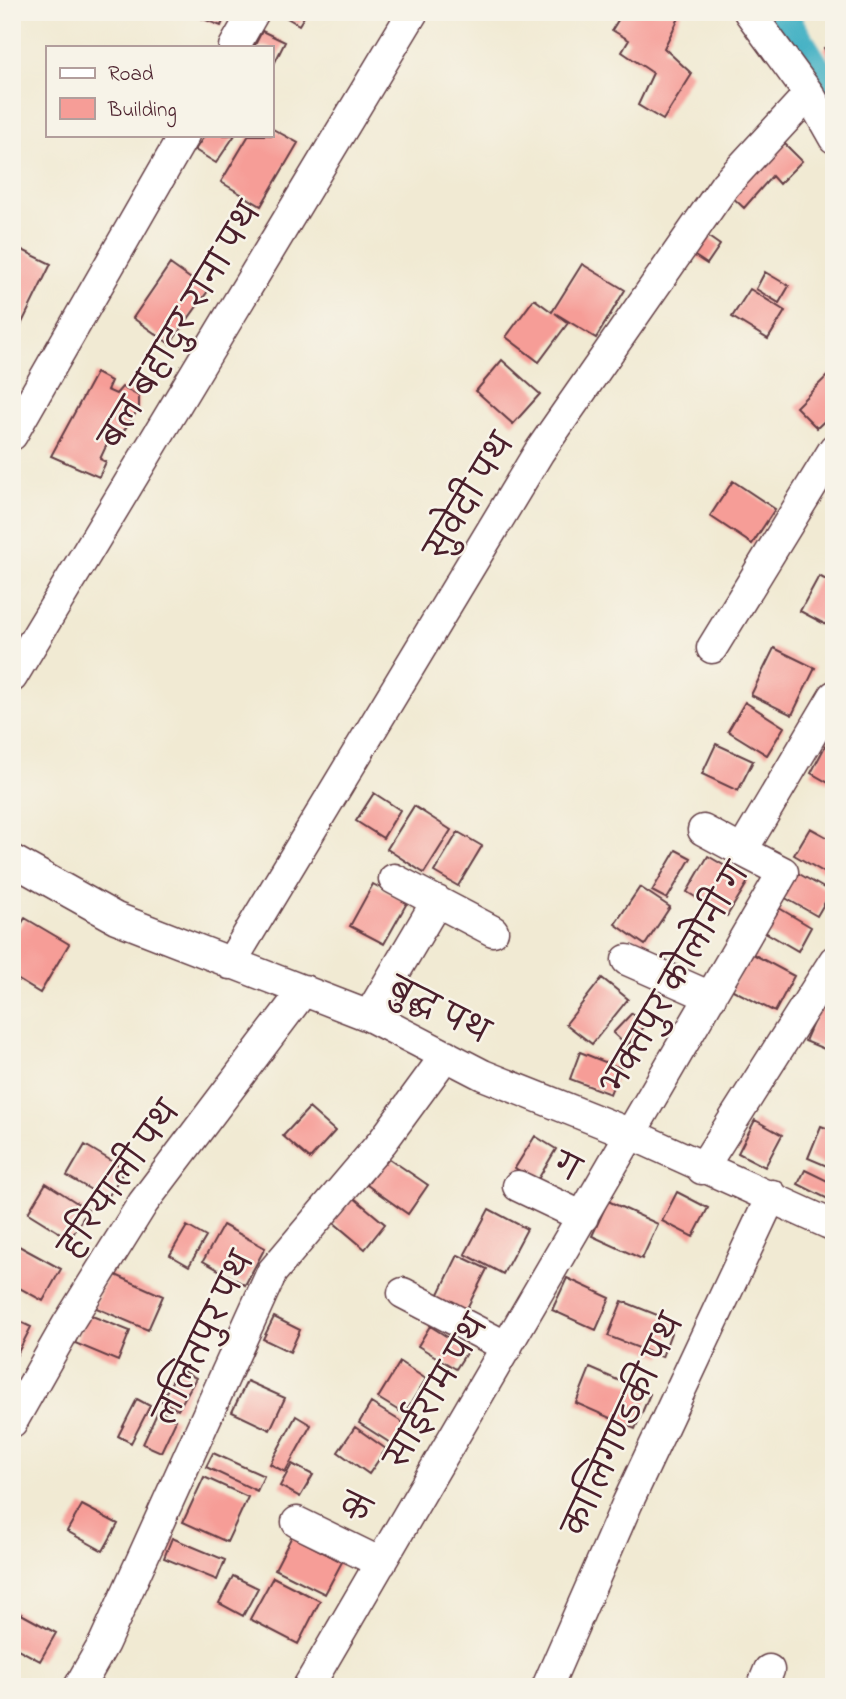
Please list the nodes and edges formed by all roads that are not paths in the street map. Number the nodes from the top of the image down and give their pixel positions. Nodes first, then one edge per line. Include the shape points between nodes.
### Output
1 (254, 12) edge
2 (413, 12) edge
3 (750, 12) edge
4 (235, 46) edge
5 (809, 94) junction
6 (183, 136) edge
7 (834, 138) edge
8 (12, 435) edge
9 (834, 449) edge
10 (712, 648) dead end
11 (12, 677) edge
12 (834, 696) edge
13 (704, 830) dead end
14 (742, 851) junction
15 (16, 872) edge
16 (394, 879) dead end
17 (437, 901) junction
18 (493, 931) dead end
19 (627, 960) dead end
20 (834, 961) edge
21 (230, 964) junction
22 (304, 990) junction
23 (710, 997) junction
24 (369, 1016) junction
25 (446, 1055) junction
26 (631, 1134) junction
27 (702, 1168) junction
28 (518, 1186) dead end
29 (772, 1195) junction
30 (583, 1217) junction
31 (834, 1226) edge
32 (402, 1293) dead end
33 (506, 1347) junction
34 (12, 1422) edge
35 (297, 1522) dead end
36 (381, 1563) junction
37 (79, 1687) edge
38 (309, 1687) edge
39 (547, 1687) edge

1 - 4 street
2 - 11 street, बल बहादुर राना पथ
3 - 5 street
5 - 7 street
5 - 21 street, सुवेदी पथ via 725,185 539,452
6 - 8 street
9 - 10 street
12 - 14 street, भक्तपुर कोलोनी ग
13 - 14 street
14 - 23 street, भक्तपुर कोलोनी ग via 783,872
15 - 21 street, बुद्ध पथ
16 - 17 street
17 - 18 street
17 - 24 street
19 - 23 street
20 - 27 street
21 - 22 street, बुद्ध पथ
22 - 24 street, बुद्ध पथ
22 - 34 street, हरियाली पथ via 143,1203
23 - 26 street, भक्तपुर कोलोनी ग
24 - 25 street, बुद्ध पथ
25 - 26 street, बुद्ध पथ
25 - 37 street, ललितपुर पथ via 383,1141 272,1272 104,1643
26 - 27 street, बुद्ध पथ
26 - 30 street, साईराम पथ
27 - 29 street, बुद्ध पथ
28 - 30 street, ग
29 - 31 street, बुद्ध पथ
29 - 39 street, कालिगण्डकी पथ
30 - 33 street, साईराम पथ
32 - 33 street
33 - 36 street, साईराम पथ
35 - 36 street, क
36 - 38 street, साईराम पथ

